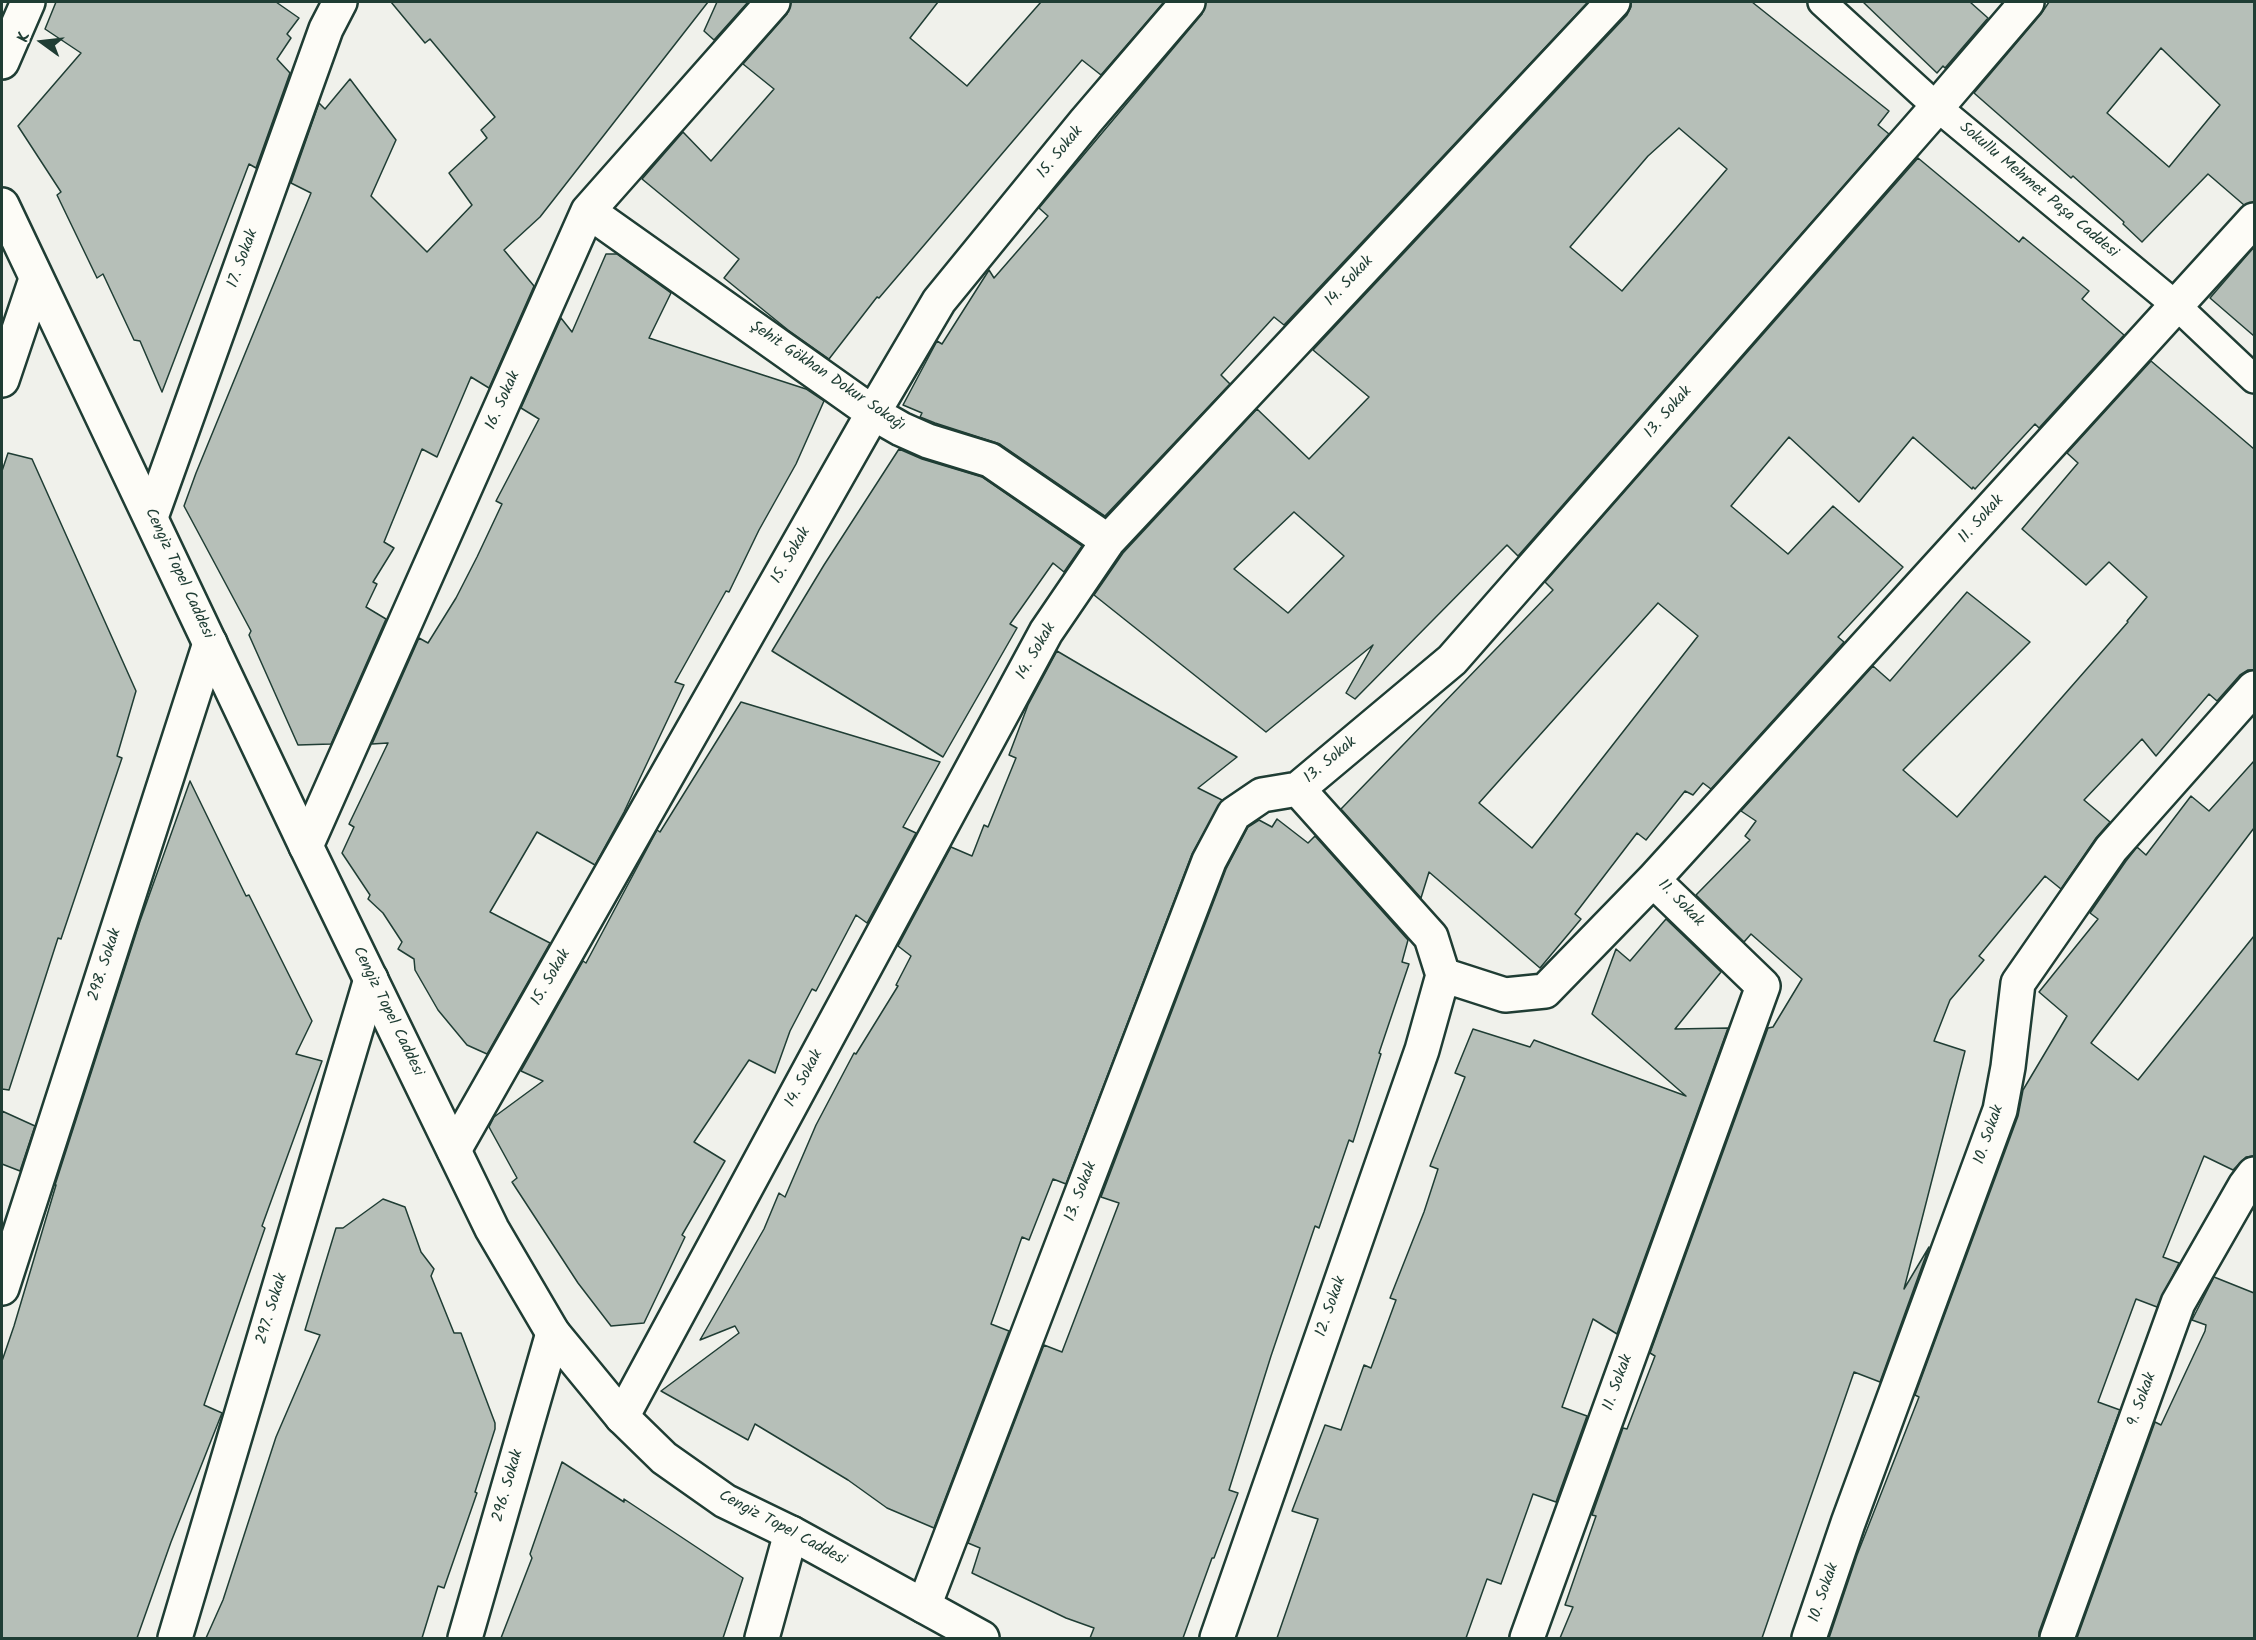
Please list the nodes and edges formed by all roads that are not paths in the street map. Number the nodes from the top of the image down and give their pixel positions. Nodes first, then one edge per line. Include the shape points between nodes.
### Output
1 (28, 2) edge
2 (340, 2) edge
3 (772, 2) edge
4 (1188, 2) edge
5 (1613, 2) edge
6 (1822, 2) edge
7 (2026, 2) edge
8 (2, 62) edge
9 (1937, 107) junction
10 (2, 205) edge
11 (588, 211) junction
12 (2254, 220) edge
13 (36, 279) junction
14 (2178, 306) junction
15 (2254, 379) edge
16 (2, 380) edge
17 (873, 412) junction
18 (152, 517) junction
19 (1108, 541) junction
20 (210, 643) junction
21 (2254, 688) edge
22 (1298, 789) junction
23 (306, 846) junction
24 (1653, 880) junction
25 (1443, 975) junction
26 (371, 979) junction
27 (454, 1150) junction
28 (2254, 1174) edge
29 (2, 1288) edge
30 (553, 1333) junction
31 (622, 1417) junction
32 (791, 1533) junction
33 (924, 1606) junction
34 (175, 1638) edge
35 (465, 1638) edge
36 (762, 1638) edge
37 (982, 1638) edge
38 (1217, 1638) edge
39 (1527, 1638) edge
40 (1809, 1638) edge
41 (2057, 1638) edge

1 - 8 street
2 - 18 street, 17. Sokak via 326,29
3 - 11 street, 16. Sokak
4 - 17 street, 15. Sokak via 939,301
5 - 19 street, 14. Sokak
6 - 9 street, Sokullu Mehmet Paşa Caddesi
7 - 9 street, 13. Sokak
9 - 14 street, Sokullu Mehmet Paşa Caddesi
9 - 22 street, 13. Sokak via 1452,660
10 - 13 street, Cengiz Topel Caddesi
11 - 17 street, Şehit Gökhan Dokur Sokağı
11 - 23 street, 16. Sokak
12 - 14 street, 11. Sokak
13 - 16 street
13 - 18 street, Cengiz Topel Caddesi
14 - 15 street, Sokullu Mehmet Paşa Caddesi
14 - 24 street, 11. Sokak
17 - 19 street, Şehit Gökhan Dokur Sokağı via 928,441 990,460
17 - 27 street, 15. Sokak
18 - 20 street, Cengiz Topel Caddesi
19 - 31 street, 14. Sokak via 1046,632
20 - 23 street, Cengiz Topel Caddesi
20 - 29 street, 298. Sokak
21 - 40 street, 10. Sokak via 2111,849 2018,983 2000,1110
22 - 25 street via 1431,937
22 - 33 street, 13. Sokak via 1262,795 1234,814 1209,861
23 - 26 street, Cengiz Topel Caddesi
24 - 25 street via 1545,991 1505,995
24 - 39 street, 11. Sokak via 1762,986
25 - 38 street, 12. Sokak via 1422,1050
26 - 27 street, Cengiz Topel Caddesi
26 - 34 street, 297. Sokak
27 - 30 street, Cengiz Topel Caddesi via 492,1229
28 - 41 street, 9. Sokak via 2178,1303
30 - 31 street, Cengiz Topel Caddesi
30 - 35 street, 296. Sokak
31 - 32 street, Cengiz Topel Caddesi via 664,1458 725,1501
32 - 33 street, Cengiz Topel Caddesi
32 - 36 street
33 - 37 street, Cengiz Topel Caddesi

